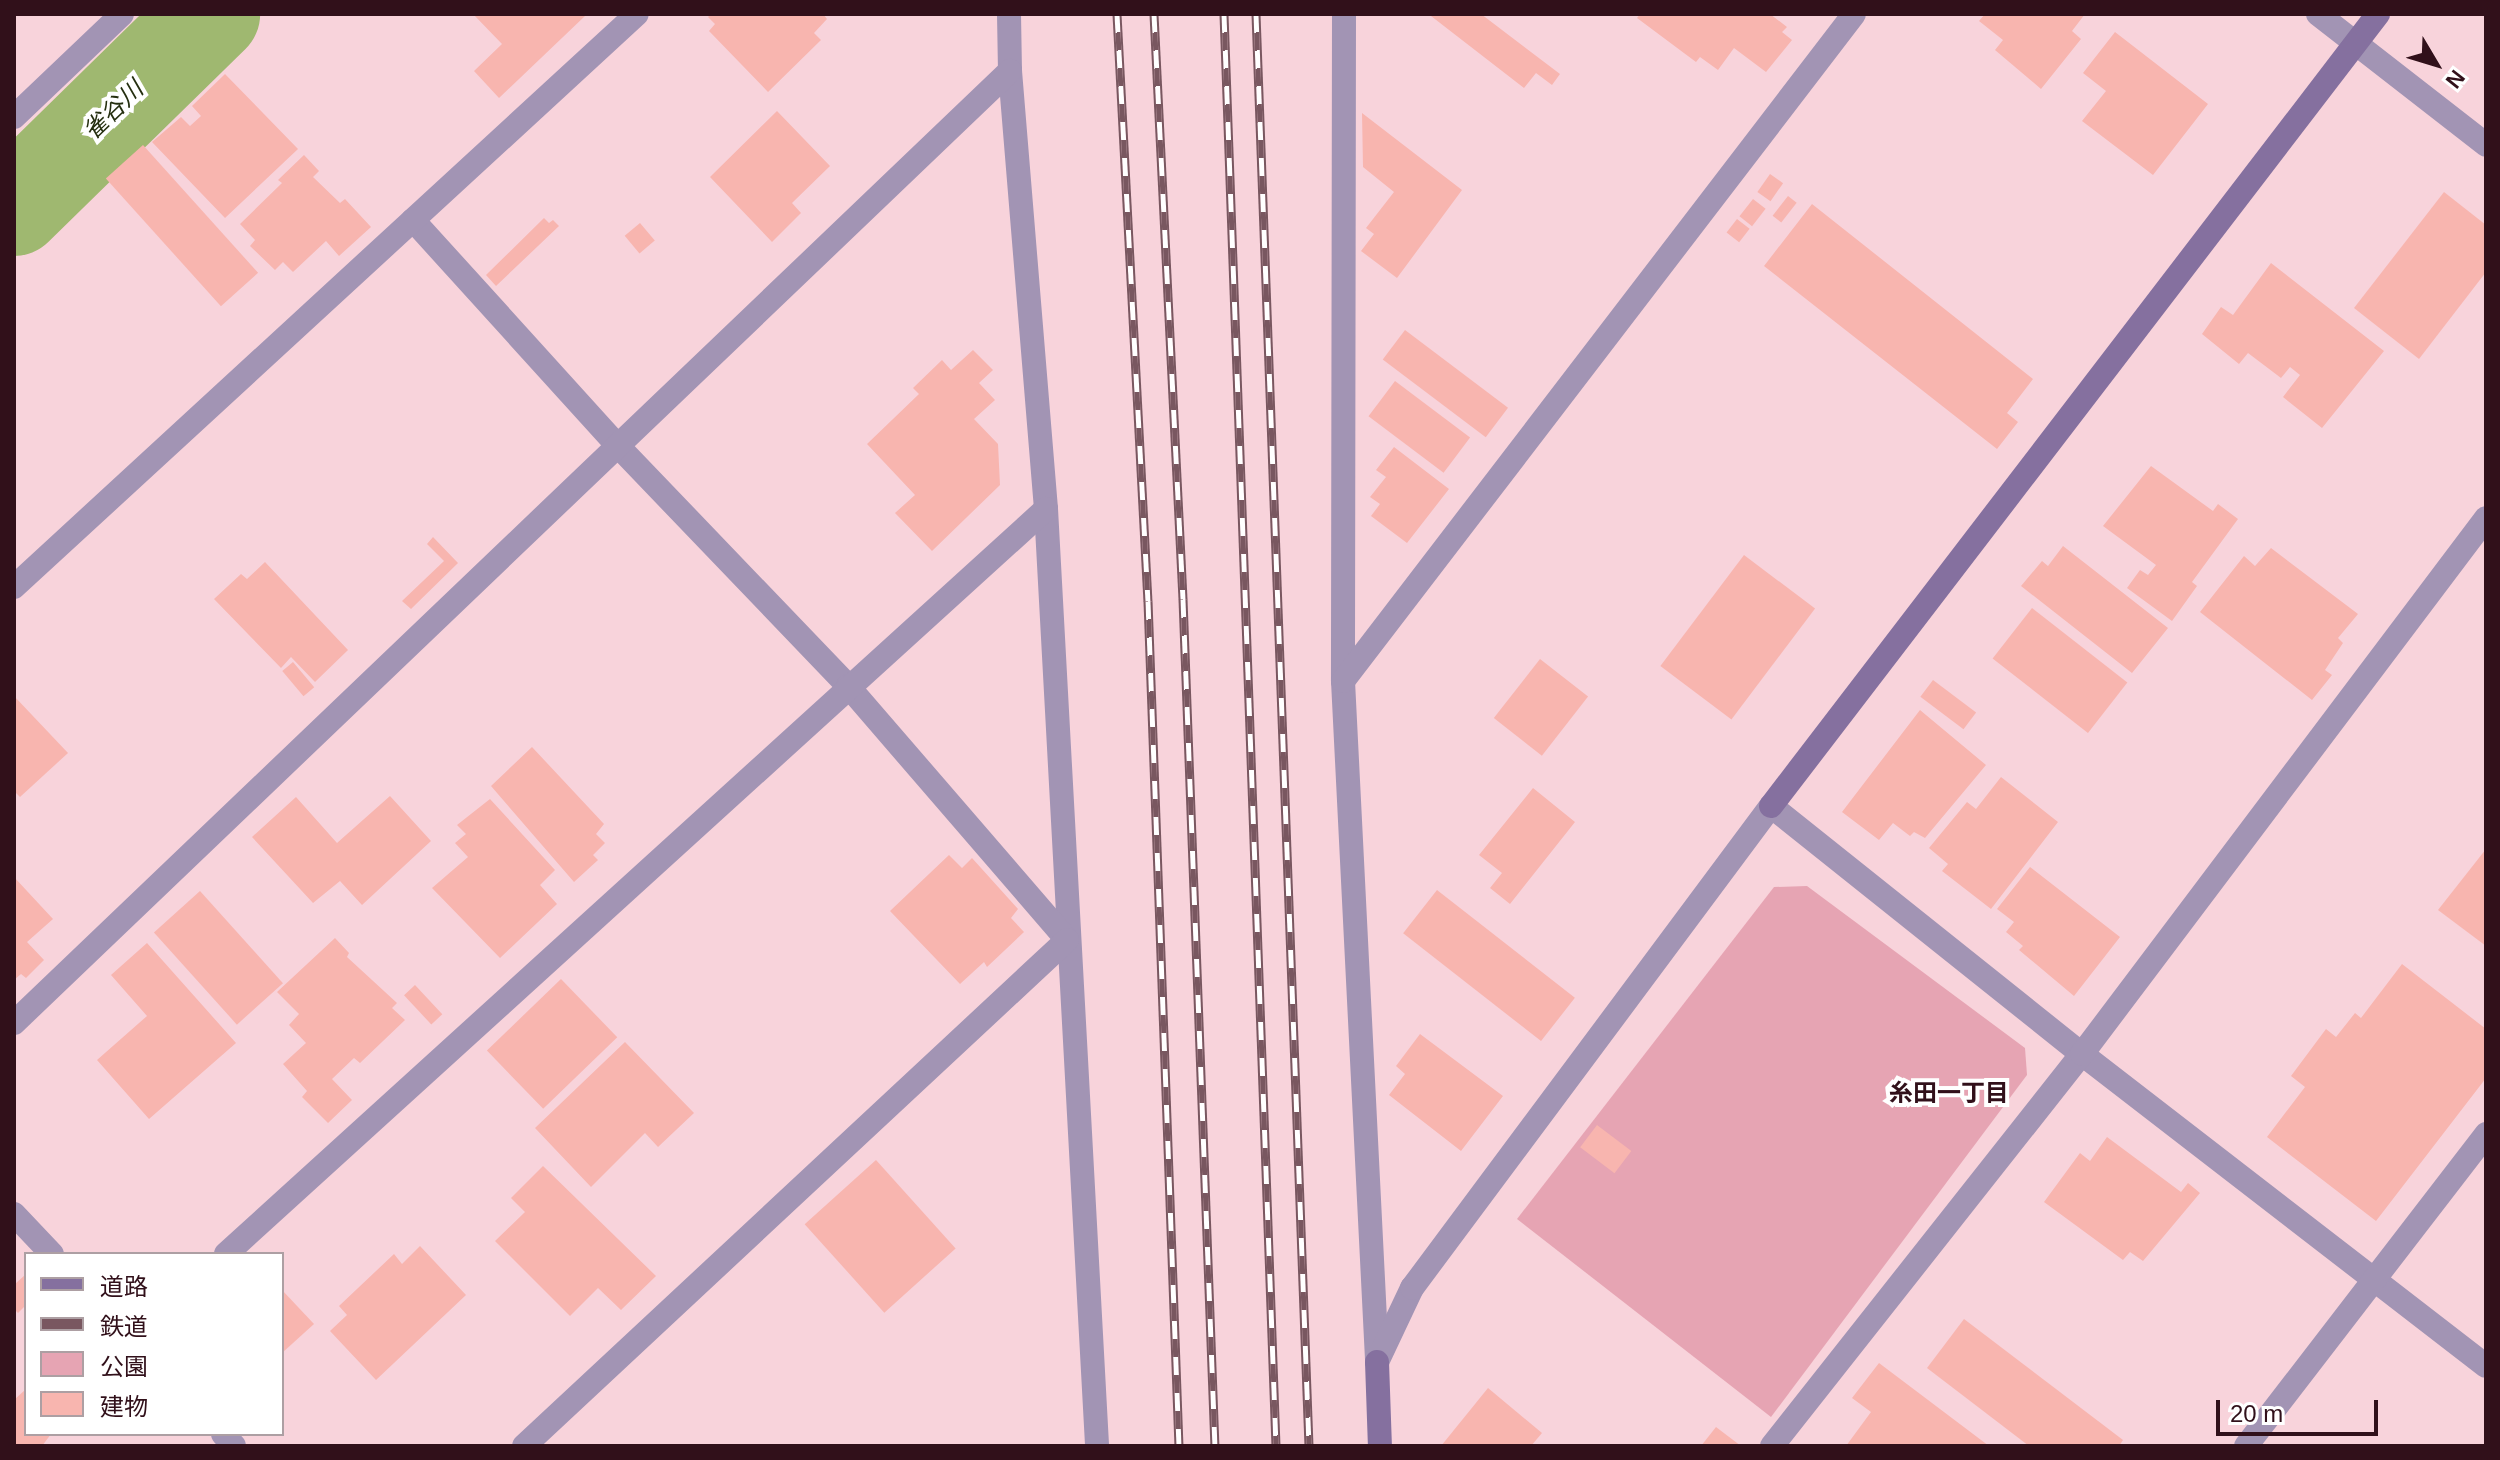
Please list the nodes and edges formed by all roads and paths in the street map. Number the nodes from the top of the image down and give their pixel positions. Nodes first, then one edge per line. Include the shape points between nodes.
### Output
1 (122, 14) edge
2 (637, 14) edge
3 (1009, 14) edge
4 (1854, 14) edge
5 (2318, 14) edge
6 (2378, 14) edge
7 (1350, 21) edge
8 (2355, 42) junction
9 (1010, 71) junction
10 (14, 117) edge
11 (2486, 145) edge
12 (413, 220) junction
13 (618, 446) junction
14 (1046, 509) junction
15 (2486, 518) edge
16 (14, 587) edge
17 (1343, 681) junction
18 (848, 686) junction
19 (1771, 806) junction
20 (1067, 940) junction
21 (14, 1023) edge
22 (2082, 1054) junction
23 (2486, 1134) edge
24 (14, 1214) edge
25 (50, 1252) edge
26 (228, 1252) edge
27 (2376, 1278) junction
28 (1377, 1362) junction
29 (2486, 1366) edge
30 (524, 1446) edge
31 (1097, 1446) edge
32 (1380, 1446) edge
33 (1772, 1446) edge
34 (2246, 1446) edge

1 - 10 street
2 - 12 street
3 - 9 street
4 - 17 street
5 - 8 street
6 - 8 street
7 - 17 street
8 - 11 street
8 - 19 street
9 - 13 street
9 - 14 street
12 - 13 street
12 - 16 street
13 - 18 street
13 - 21 street
14 - 18 street
14 - 20 street
15 - 22 street
17 - 28 street
18 - 20 street
18 - 26 street
19 - 22 street
19 - 28 street via 1412,1288
20 - 30 street
20 - 31 street
22 - 27 street
22 - 33 street
23 - 27 street
24 - 25 street
27 - 29 street
27 - 34 street
28 - 32 street

